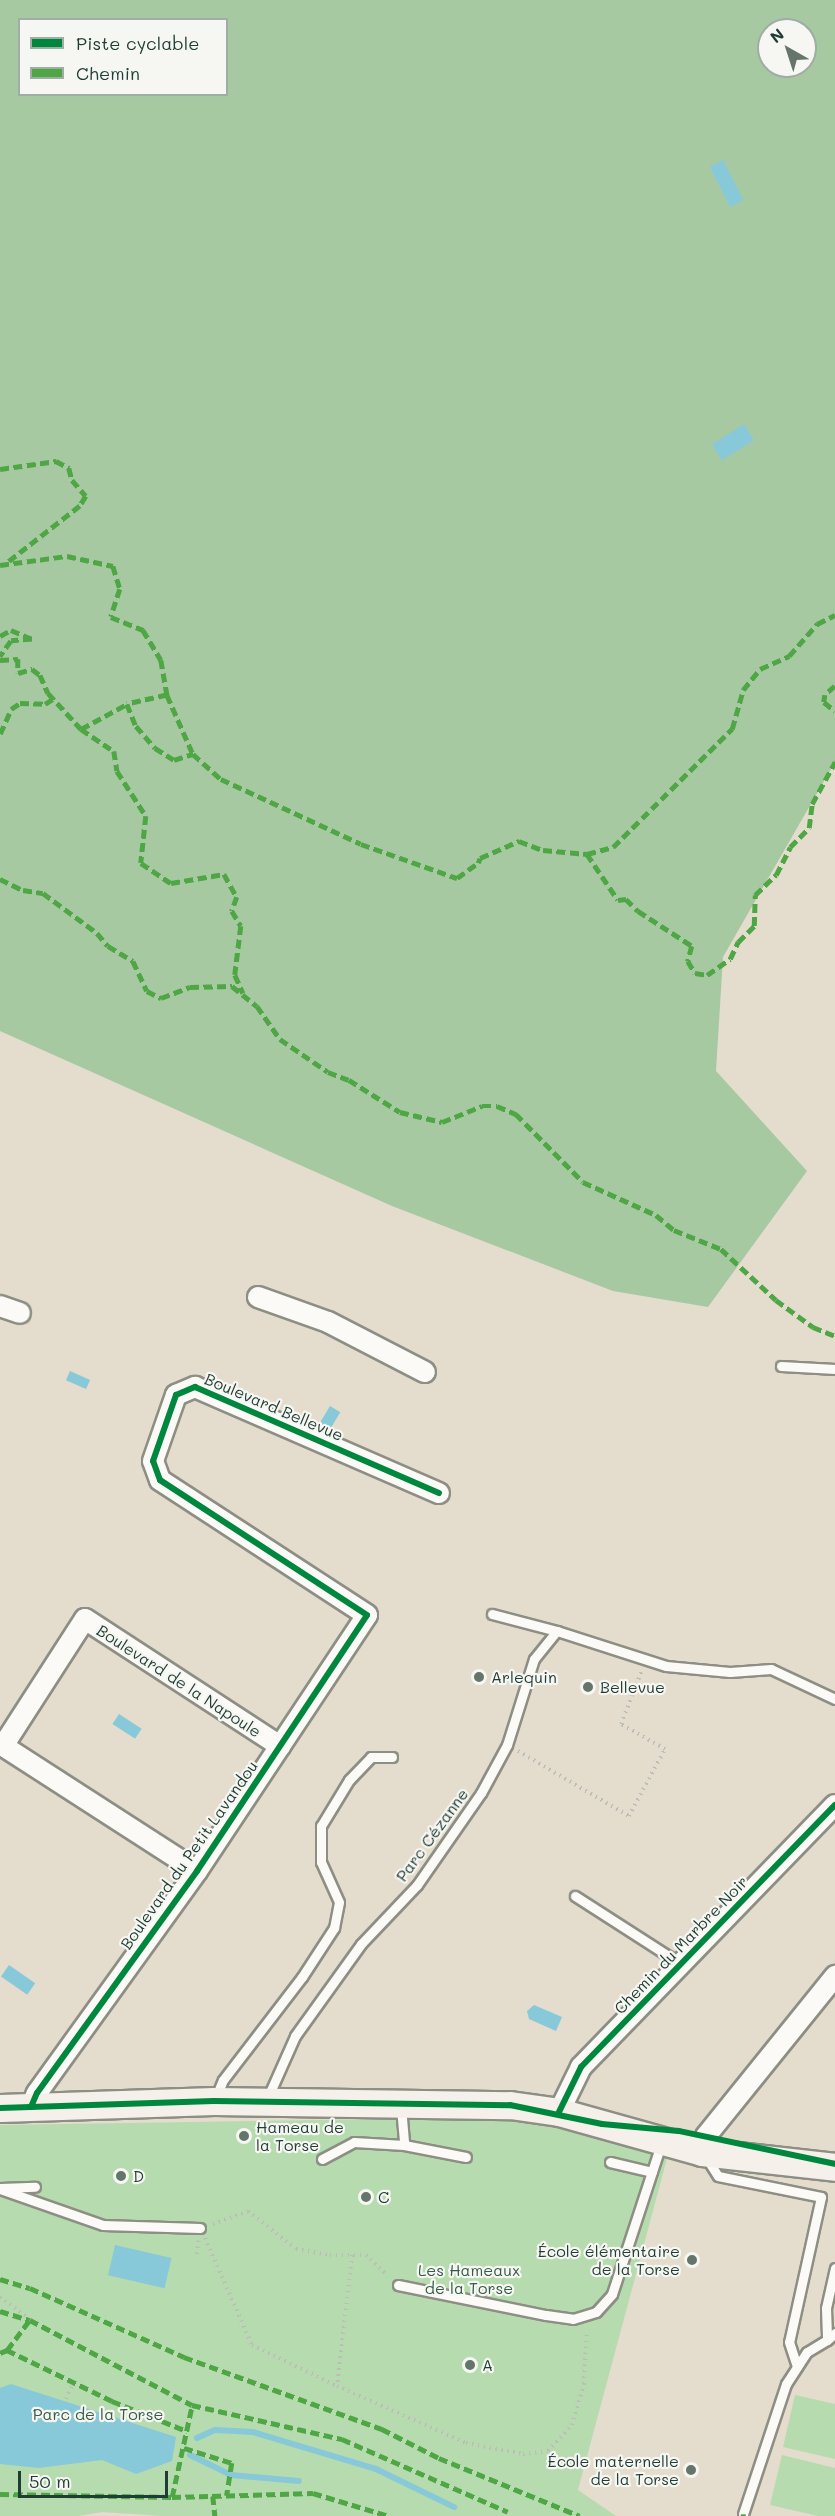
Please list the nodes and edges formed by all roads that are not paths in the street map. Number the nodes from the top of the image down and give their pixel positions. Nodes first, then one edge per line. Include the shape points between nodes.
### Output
1 (258, 1297) dead end
2 (0, 1306) edge
3 (20, 1312) dead end
4 (781, 1366) dead end
5 (835, 1369) edge
6 (425, 1372) dead end
7 (439, 1493) dead end
8 (492, 1614) dead end
9 (367, 1616) joint
10 (557, 1631) junction
11 (835, 1699) edge
12 (1, 1745) edge
13 (280, 1746) junction
14 (392, 1756) dead end
15 (835, 1805) edge
16 (197, 1871) junction
17 (575, 1896) dead end
18 (681, 1964) junction
19 (835, 1976) edge
20 (214, 2101) junction
21 (266, 2101) junction
22 (401, 2102) junction
23 (31, 2107) junction
24 (0, 2108) edge
25 (559, 2112) junction
26 (602, 2124) junction
27 (662, 2142) junction
28 (704, 2144) junction
29 (404, 2145) junction
30 (466, 2157) dead end
31 (322, 2159) dead end
32 (609, 2162) dead end
33 (835, 2166) edge
34 (652, 2172) junction
35 (35, 2187) dead end
36 (0, 2188) edge
37 (200, 2228) road end
38 (835, 2268) edge
39 (398, 2284) road end
40 (831, 2336) edge
41 (797, 2367) junction
42 (743, 2514) dead end

1 - 6 street via 328,1322
2 - 3 street
4 - 5 lane
7 - 9 street, Boulevard Bellevue via 195,1387 176,1395 153,1461 160,1480
8 - 10 lane
9 - 13 street, Boulevard du Petit Lavandou
10 - 11 lane via 647,1660 730,1672 771,1669
10 - 21 lane, Parc Cézanne via 534,1659 507,1745 481,1793 417,1885 361,1944 295,2036
12 - 13 street, Boulevard de la Napoule via 85,1619
12 - 16 street
13 - 16 street, Boulevard du Petit Lavandou
14 - 20 lane via 372,1757 349,1780 321,1826 321,1862 339,1902 334,1928 295,1987 223,2080
15 - 18 street, Chemin du Marbre Noir
16 - 23 street, Boulevard du Petit Lavandou via 37,2093
17 - 18 lane
18 - 25 street, Chemin du Marbre Noir via 581,2067
19 - 28 street
20 - 21 street
20 - 23 street
21 - 22 street
22 - 25 street via 510,2105
22 - 29 lane
23 - 24 street
25 - 26 street
26 - 27 street
26 - 28 street
27 - 28 street
27 - 34 lane
28 - 33 street
28 - 41 lane via 718,2176 820,2197 789,2342
29 - 30 lane
29 - 31 lane via 354,2142
32 - 34 lane
34 - 39 lane via 612,2294 596,2312 573,2319
35 - 36 lane
36 - 37 lane via 103,2225
38 - 40 lane via 826,2308
40 - 41 lane via 807,2352
41 - 42 lane via 786,2384

